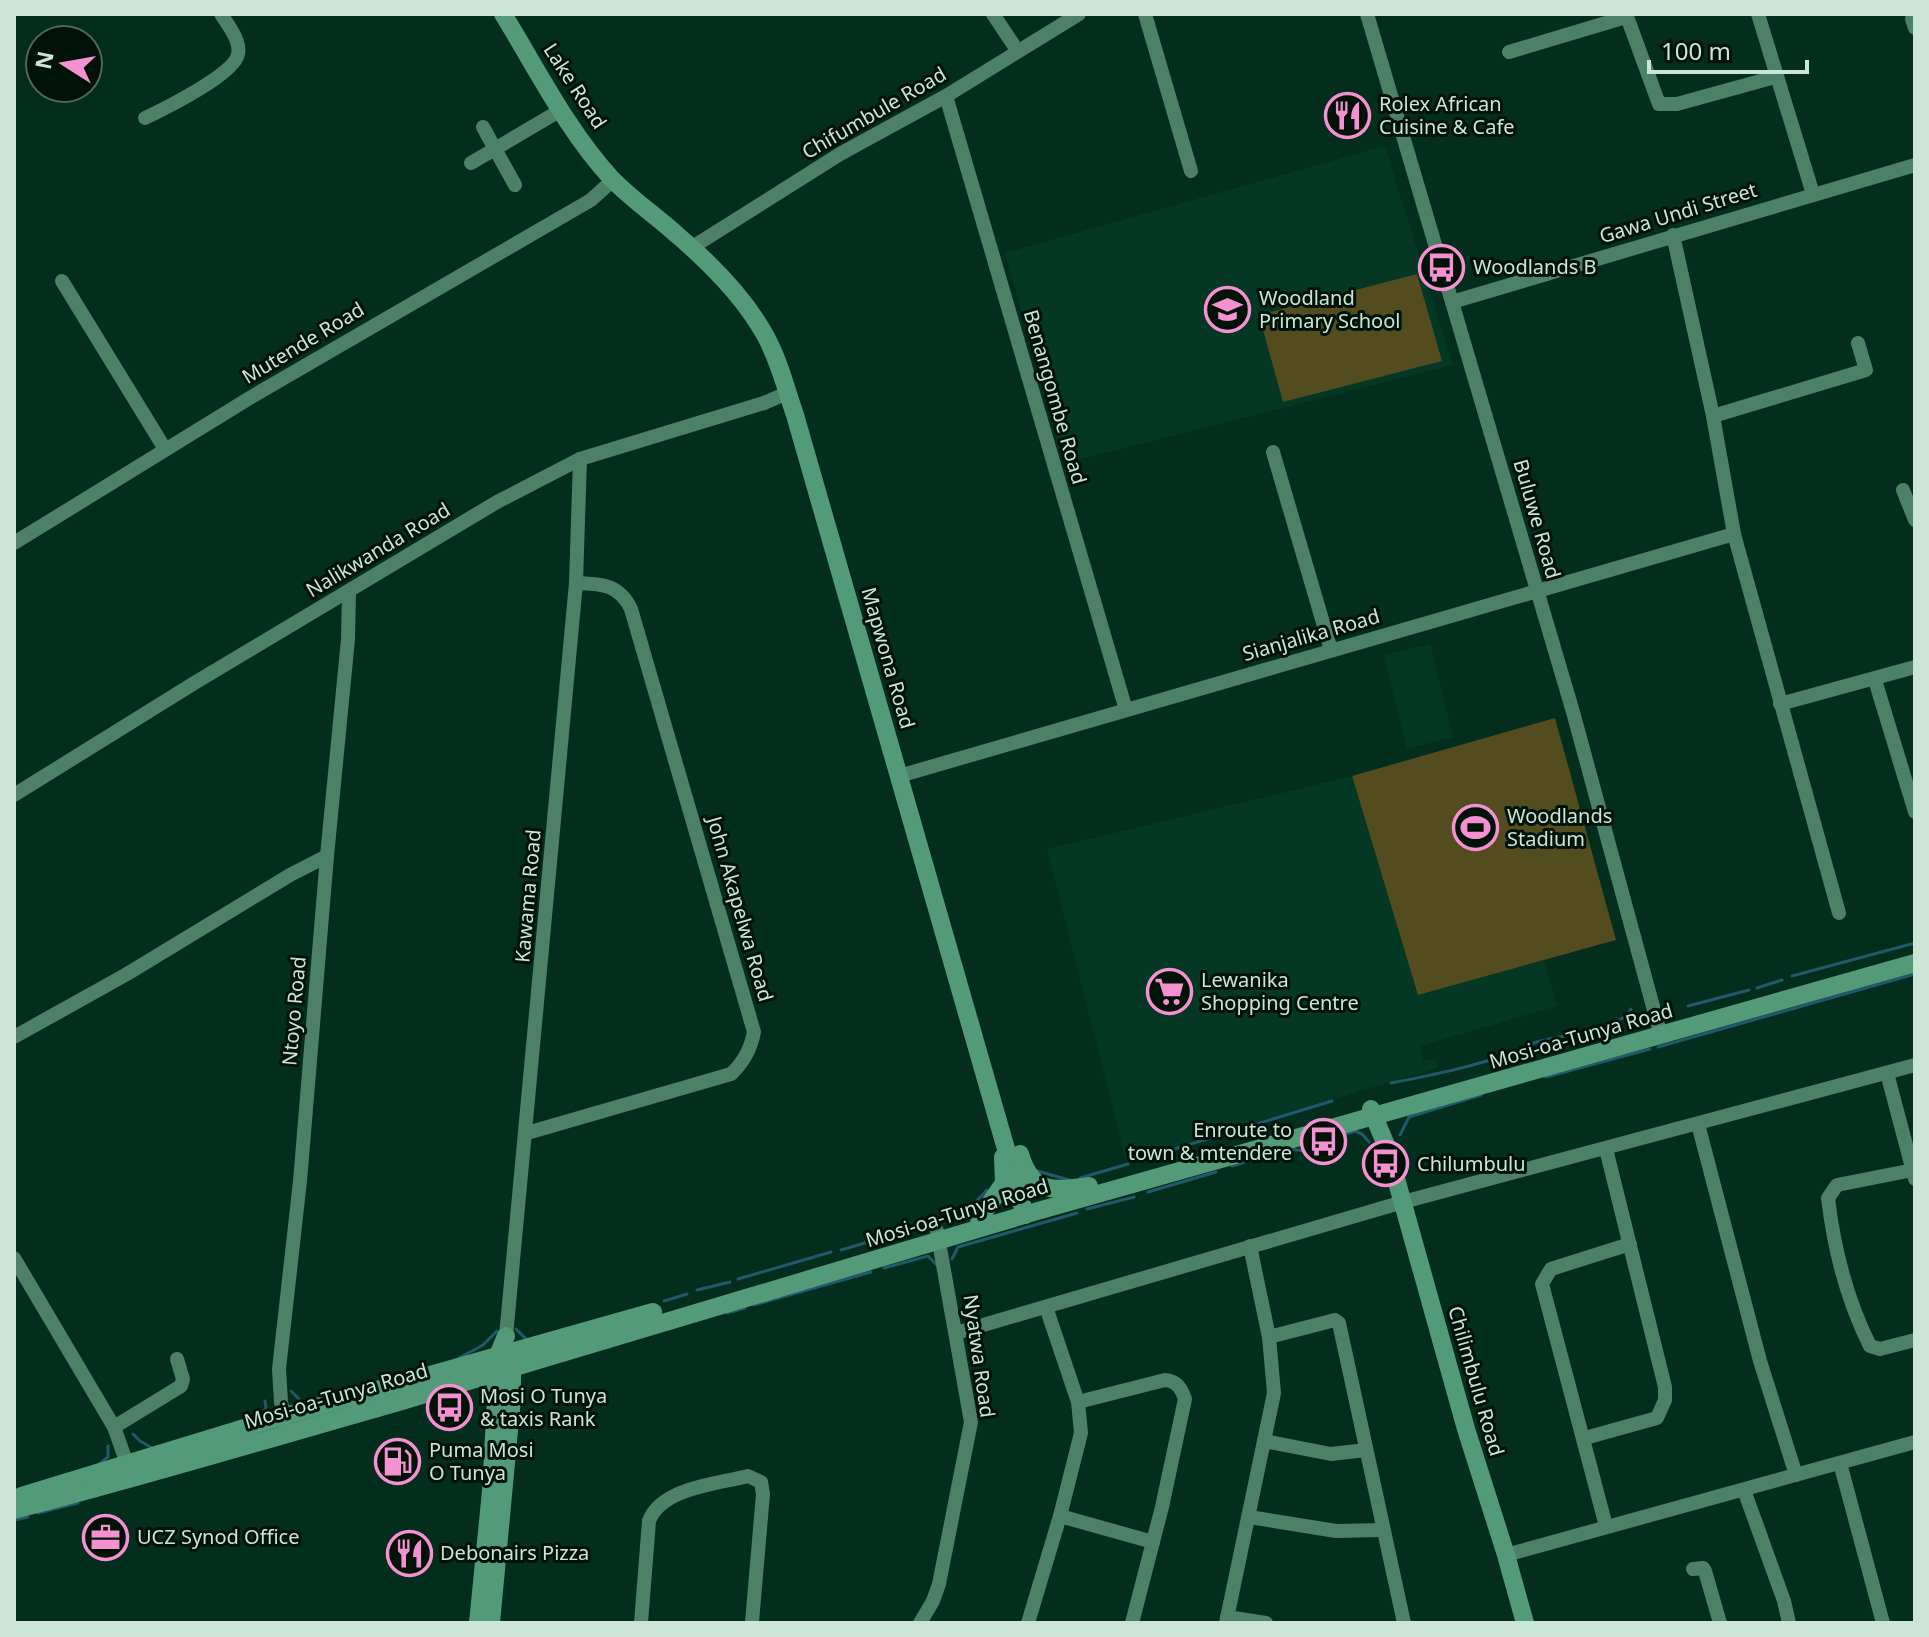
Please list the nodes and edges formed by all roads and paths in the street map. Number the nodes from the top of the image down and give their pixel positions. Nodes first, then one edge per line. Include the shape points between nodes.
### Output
1 (221, 14) edge
2 (503, 14) edge
3 (993, 14) edge
4 (1079, 14) edge
5 (1145, 14) edge
6 (1367, 14) edge
7 (1758, 14) edge
8 (1626, 15) edge
9 (1017, 50) junction
10 (1509, 52) dead end
11 (1775, 77) junction
12 (946, 96) junction
13 (561, 110) junction
14 (145, 118) dead end
15 (483, 127) dead end
16 (495, 149) junction
17 (471, 163) dead end
18 (1915, 165) edge
19 (1191, 171) dead end
20 (613, 180) junction
21 (515, 185) dead end
22 (1813, 194) junction
23 (1673, 235) junction
24 (691, 248) junction
25 (62, 281) dead end
26 (1452, 302) junction
27 (1858, 343) dead end
28 (787, 393) junction
29 (1713, 416) junction
30 (165, 449) junction
31 (1273, 452) dead end
32 (580, 459) junction
33 (1903, 490) dead end
34 (1915, 520) edge
35 (1734, 534) junction
36 (14, 543) edge
37 (576, 583) junction
38 (1537, 589) junction
39 (349, 592) junction
40 (1331, 650) junction
41 (1915, 667) edge
42 (1875, 680) junction
43 (1780, 704) junction
44 (1126, 710) junction
45 (899, 776) junction
46 (14, 795) edge
47 (1915, 812) edge
48 (327, 856) junction
49 (1839, 913) dead end
50 (1915, 952) edge
51 (1915, 963) edge
52 (1659, 1031) junction
53 (14, 1037) edge
54 (977, 1040) junction
55 (1915, 1065) edge
56 (983, 1068) junction
57 (1887, 1073) junction
58 (1379, 1110) junction
59 (1698, 1124) junction
60 (527, 1133) junction
61 (1606, 1149) junction
62 (1914, 1174) edge
63 (1089, 1186) junction
64 (1403, 1202) junction
65 (1024, 1210) junction
66 (979, 1219) junction
67 (938, 1236) junction
68 (1630, 1244) junction
69 (1250, 1246) junction
70 (14, 1258) edge
71 (1046, 1307) junction
72 (956, 1333) junction
73 (1269, 1337) junction
74 (1915, 1340) edge
75 (505, 1357) junction
76 (177, 1359) dead end
77 (1078, 1402) junction
78 (286, 1424) junction
79 (114, 1427) junction
80 (1585, 1438) junction
81 (1264, 1441) junction
82 (1915, 1442) edge
83 (1366, 1450) junction
84 (1840, 1463) junction
85 (130, 1472) junction
86 (1796, 1475) junction
87 (1744, 1490) junction
88 (14, 1498) edge
89 (14, 1510) edge
90 (1060, 1516) junction
91 (1249, 1517) junction
92 (1606, 1526) junction
93 (1383, 1530) junction
94 (1153, 1542) junction
95 (1506, 1555) junction
96 (1693, 1569) dead end
97 (1226, 1620) edge
98 (478, 1623) edge
99 (491, 1623) edge
100 (641, 1623) edge
101 (753, 1623) edge
102 (920, 1623) edge
103 (1028, 1623) edge
104 (1132, 1623) edge
105 (1266, 1623) edge
106 (1404, 1623) edge
107 (1525, 1623) edge
108 (1720, 1623) edge
109 (1789, 1623) edge
110 (1883, 1623) edge

1 - 14 street via 238,46 232,66
2 - 13 main road, Lake Road
3 - 9 street
4 - 9 street, Chifumbule Road
5 - 19 street
6 - 26 street, Buluwe Road
7 - 11 street
8 - 10 street
8 - 11 street via 1660,104
9 - 12 street, Chifumbule Road
11 - 22 street
12 - 24 street, Chifumbule Road via 840,154
12 - 44 street, Benangombe Road
13 - 16 street
13 - 20 main road, Lake Road
15 - 16 street
16 - 17 street
16 - 21 street
18 - 22 street, Gawa Undi Street
20 - 24 main road, Mapwona Road
20 - 30 street, Mutende Road via 591,200
22 - 23 street, Gawa Undi Street
23 - 26 street, Gawa Undi Street
23 - 29 street
24 - 28 main road, Mapwona Road via 755,319
25 - 30 street
26 - 38 street, Buluwe Road
27 - 29 street via 1866,370
28 - 32 street, Nalikwanda Road
28 - 45 main road, Mapwona Road
29 - 35 street
30 - 36 street, Mutende Road
31 - 40 street
32 - 37 street, Kawama Road
32 - 39 street, Nalikwanda Road via 497,502
33 - 34 street
35 - 38 street, Sianjalika Road
35 - 43 street
37 - 60 street, Kawama Road
37 - 60 street, John Akapelwa Road via 611,586 631,609 754,1032 731,1074
38 - 40 street, Sianjalika Road
38 - 52 street, Buluwe Road
39 - 46 street, Nalikwanda Road
39 - 48 street, Ntoyo Road
40 - 44 street, Sianjalika Road
41 - 42 street
42 - 43 street
42 - 47 street
43 - 49 street
44 - 45 street, Sianjalika Road
45 - 54 main road, Mapwona Road
48 - 53 street
48 - 78 street, Ntoyo Road via 279,1369
50 - 52 main road, Mosi-oa-Tunya Road
51 - 52 main road, Mosi-oa-Tunya Road
52 - 58 main road, Mosi-oa-Tunya Road
54 - 56 main road, Mapwona Road
54 - 63 main road via 1030,1179 1053,1188
55 - 57 street
56 - 65 main road, Mapwona Road
56 - 66 main road via 1003,1153 1004,1183
57 - 59 street
57 - 62 street
58 - 63 main road, Mosi-oa-Tunya Road
58 - 64 main road, Chilimbulu Road
58 - 65 main road, Mosi-oa-Tunya Road
59 - 61 street
59 - 86 street via 1760,1361
60 - 75 street, Kawama Road
61 - 64 street
61 - 68 street
62 - 74 street via 1837,1185 1828,1198 1839,1263 1870,1346 1880,1349
63 - 65 main road, Mosi-oa-Tunya Road
64 - 69 street
64 - 95 main road, Chilimbulu Road
65 - 66 main road, Mosi-oa-Tunya Road
65 - 67 main road, Mosi-oa-Tunya Road
66 - 67 main road, Mosi-oa-Tunya Road
67 - 72 street, Nyatwa Road
67 - 75 main road, Mosi-oa-Tunya Road
68 - 80 street via 1665,1400 1657,1418
68 - 80 street via 1551,1269 1542,1284
69 - 71 street
69 - 73 street
70 - 79 street
71 - 72 street
71 - 77 street
72 - 102 street, Nyatwa Road via 971,1422 939,1584
73 - 81 street via 1274,1393
73 - 83 street via 1339,1323
75 - 78 main road, Mosi-oa-Tunya Road
75 - 98 main road via 496,1399
75 - 99 main road
76 - 79 street via 181,1386
77 - 90 street via 1081,1433
77 - 94 street via 1165,1380 1173,1381 1183,1394
78 - 85 main road, Mosi-oa-Tunya Road
79 - 85 street
80 - 92 street
81 - 83 street via 1331,1454
81 - 91 street
82 - 84 street
83 - 93 street
84 - 86 street
84 - 110 street
85 - 88 main road, Mosi-oa-Tunya Road
85 - 89 main road, Mosi-oa-Tunya Road
86 - 87 street
87 - 92 street
87 - 109 street
90 - 94 street
90 - 103 street
91 - 93 street via 1336,1531
91 - 97 street
92 - 95 street
93 - 106 street
94 - 104 street
95 - 107 main road, Chilimbulu Road
96 - 108 street via 1705,1571
97 - 105 street
100 - 101 street via 649,1521 655,1509 670,1497 748,1476 761,1482 763,1494

